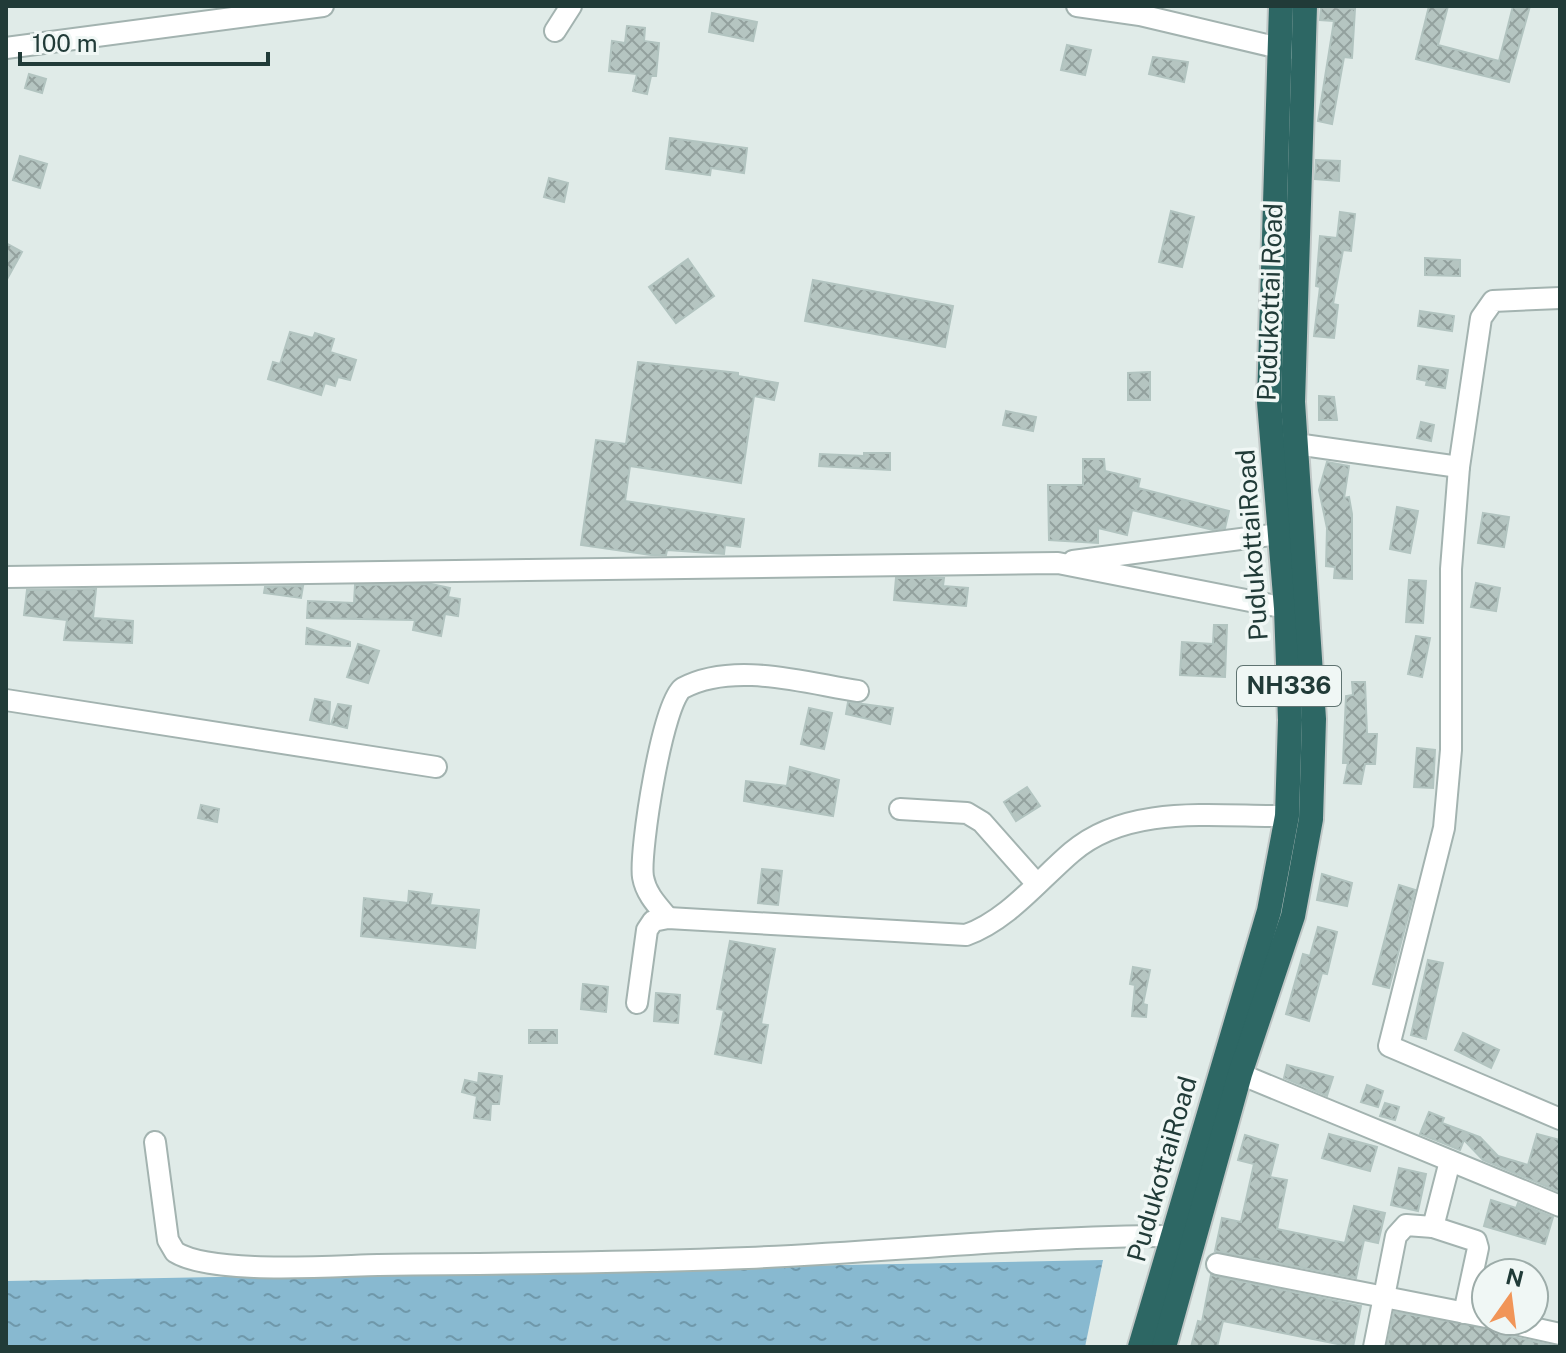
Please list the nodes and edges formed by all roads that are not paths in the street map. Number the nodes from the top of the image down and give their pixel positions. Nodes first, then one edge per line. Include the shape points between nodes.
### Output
1 (323, 6) edge
2 (571, 6) edge
3 (1077, 6) edge
4 (1281, 6) edge
5 (1305, 6) edge
6 (555, 31) dead end
7 (6, 48) edge
8 (1291, 49) junction
9 (1560, 298) edge
10 (1296, 444) junction
11 (1459, 467) junction
12 (1279, 534) junction
13 (1058, 563) junction
14 (6, 577) edge
15 (1286, 608) junction
16 (858, 691) dead end
17 (6, 700) edge
18 (436, 767) dead end
19 (900, 809) dead end
20 (1287, 816) junction
21 (1037, 884) junction
22 (668, 918) junction
23 (637, 1003) dead end
24 (1230, 1073) junction
25 (1560, 1119) edge
26 (155, 1142) dead end
27 (1450, 1161) junction
28 (1560, 1206) edge
29 (1433, 1227) junction
30 (1175, 1250) junction
31 (1217, 1264) dead end
32 (1384, 1296) junction
33 (1464, 1313) junction
34 (1470, 1314) edge
35 (1140, 1347) edge
36 (1164, 1347) edge
37 (1374, 1347) edge

1 - 7 street
2 - 6 street
3 - 8 street
4 - 8 highway, PudukottaiRoad / NH336
5 - 8 highway, Pudukottai Road / NH336
8 - 10 highway, Pudukottai Road / NH336
8 - 12 highway, PudukottaiRoad / NH336 via 1269,402
9 - 11 street via 1506,299 1485,307
10 - 11 street
10 - 24 highway, Pudukottai Road / NH336 via 1314,719 1311,819 1293,916
11 - 25 street via 1444,828 1389,1046
12 - 13 street
12 - 15 highway, PudukottaiRoad / NH336
13 - 14 street
13 - 15 street
15 - 20 highway, PudukottaiRoad / NH336
16 - 22 street via 760,677 716,678 675,696 661,743 643,855 646,891
17 - 18 street
19 - 21 street via 967,813 982,822
20 - 21 street via 1140,820 1110,827 1074,850
20 - 24 highway, PudukottaiRoad / NH336
21 - 22 street via 992,922 966,935
22 - 23 street via 653,921 647,930
24 - 27 street
24 - 30 highway, Pudukottai Road / NH336
26 - 30 street via 168,1240 175,1252 200,1262 524,1264 749,1258 961,1244
27 - 28 street
27 - 29 street
29 - 32 street via 1412,1224 1400,1229
29 - 33 street via 1478,1244
30 - 35 highway, PudukottaiRoad / NH336
30 - 36 highway, Pudukottai Road / NH336
31 - 32 street
32 - 33 street
32 - 37 street
33 - 34 street

